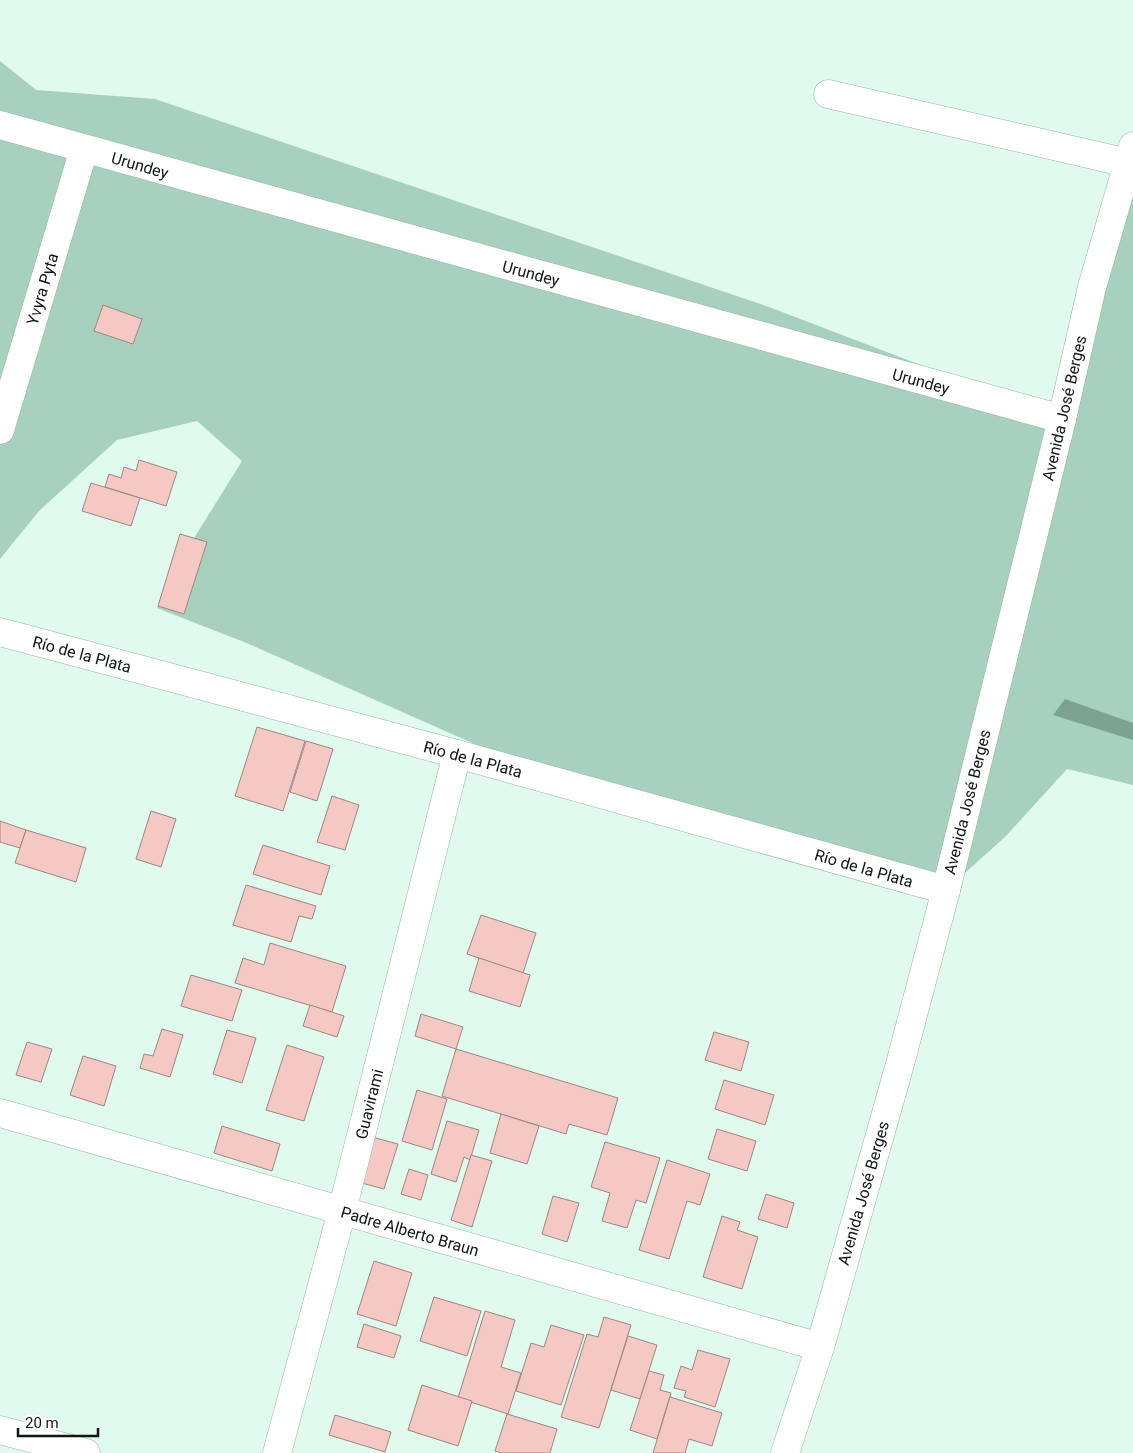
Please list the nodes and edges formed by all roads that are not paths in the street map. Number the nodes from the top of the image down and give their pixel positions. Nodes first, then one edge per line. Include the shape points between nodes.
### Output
1 (828, 94) dead end
2 (0, 125) edge
3 (84, 149) junction
4 (1130, 155) edge
5 (1062, 420) junction
6 (0, 430) edge
7 (0, 632) edge
8 (457, 754) junction
9 (946, 890) junction
10 (0, 1113) edge
11 (342, 1211) junction
12 (820, 1347) junction
13 (0, 1430) edge
14 (86, 1453) edge
15 (277, 1453) edge
16 (785, 1453) edge

1 - 4 street
2 - 3 street, Urundey
3 - 5 street, Urundey
3 - 6 street, Yvyra Pyta
4 - 5 street, Avenida José Berges via 1092,287
5 - 9 street, Avenida José Berges
7 - 8 street, Río de la Plata
8 - 9 street, Río de la Plata
8 - 11 street, Guavirami
9 - 12 street, Avenida José Berges
10 - 11 street, Padre Alberto Braun
11 - 12 street, Padre Alberto Braun
11 - 15 street, Guavirami
12 - 16 street, Avenida José Berges
13 - 14 street

